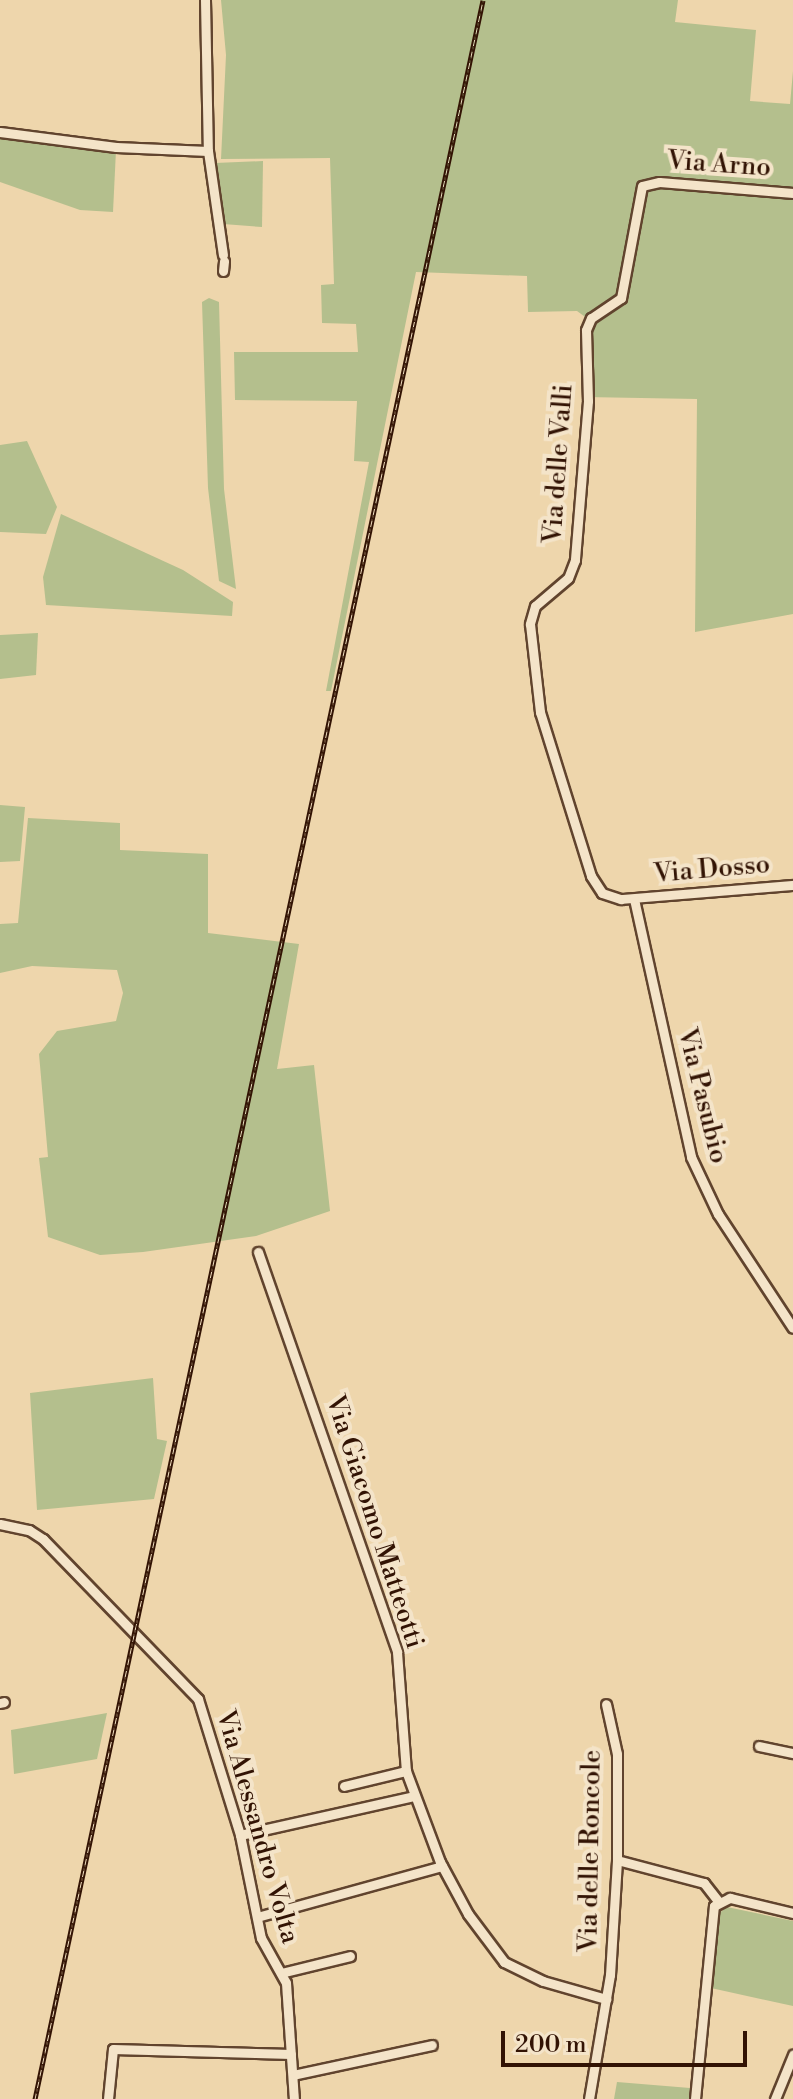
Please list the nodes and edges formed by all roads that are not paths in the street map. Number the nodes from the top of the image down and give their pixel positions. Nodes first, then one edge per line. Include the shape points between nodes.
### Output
1 (205, 0) edge
2 (0, 132) edge
3 (208, 151) junction
4 (642, 186) joint
5 (793, 193) edge
6 (222, 259) dead end
7 (793, 885) edge
8 (634, 899) junction
9 (258, 1252) dead end
10 (793, 1328) edge
11 (0, 1524) edge
12 (606, 1704) dead end
13 (759, 1746) dead end
14 (793, 1753) edge
15 (406, 1771) junction
16 (344, 1786) dead end
17 (415, 1796) junction
18 (240, 1835) junction
19 (617, 1860) junction
20 (442, 1866) junction
21 (718, 1901) junction
22 (793, 1913) edge
23 (257, 1917) junction
24 (350, 1956) dead end
25 (281, 1973) junction
26 (606, 1999) junction
27 (432, 2045) dead end
28 (291, 2054) junction
29 (792, 2060) edge
30 (293, 2075) junction
31 (108, 2099) edge
32 (294, 2099) edge
33 (589, 2099) edge
34 (695, 2099) edge
35 (775, 2099) edge

1 - 3 street
2 - 3 street via 116,147
3 - 6 street
4 - 5 street, Via Arno via 659,182
4 - 8 street, Via delle Valli via 621,298 591,318 586,330 588,401 575,560 568,578 535,606 530,624 540,712 591,876 609,897
7 - 8 street, Via Dosso
8 - 10 street, Via Pasubio via 691,1157 718,1214
9 - 15 street, Via Giacomo Matteotti via 397,1652
11 - 18 street, Via Alessandro Volta via 43,1539 198,1699
12 - 19 street, Via delle Roncole via 617,1754
13 - 14 street
15 - 16 street
15 - 17 street, Via Giacomo Matteotti
17 - 18 street
17 - 20 street, Via Giacomo Matteotti
18 - 23 street, Via Alessandro Volta
19 - 21 street via 704,1883
19 - 26 street, Via delle Roncole
20 - 23 street
20 - 26 street, Via Giacomo Matteotti via 468,1914 504,1962 543,1981
21 - 22 street via 735,1899
21 - 34 street via 711,1913
23 - 25 street, Via Alessandro Volta via 266,1950
24 - 25 street
25 - 28 street, Via Alessandro Volta via 288,1994
26 - 33 street
27 - 30 street
28 - 30 street, Via Alessandro Volta
28 - 31 street via 113,2049
29 - 35 street
30 - 32 street, Via Alessandro Volta

